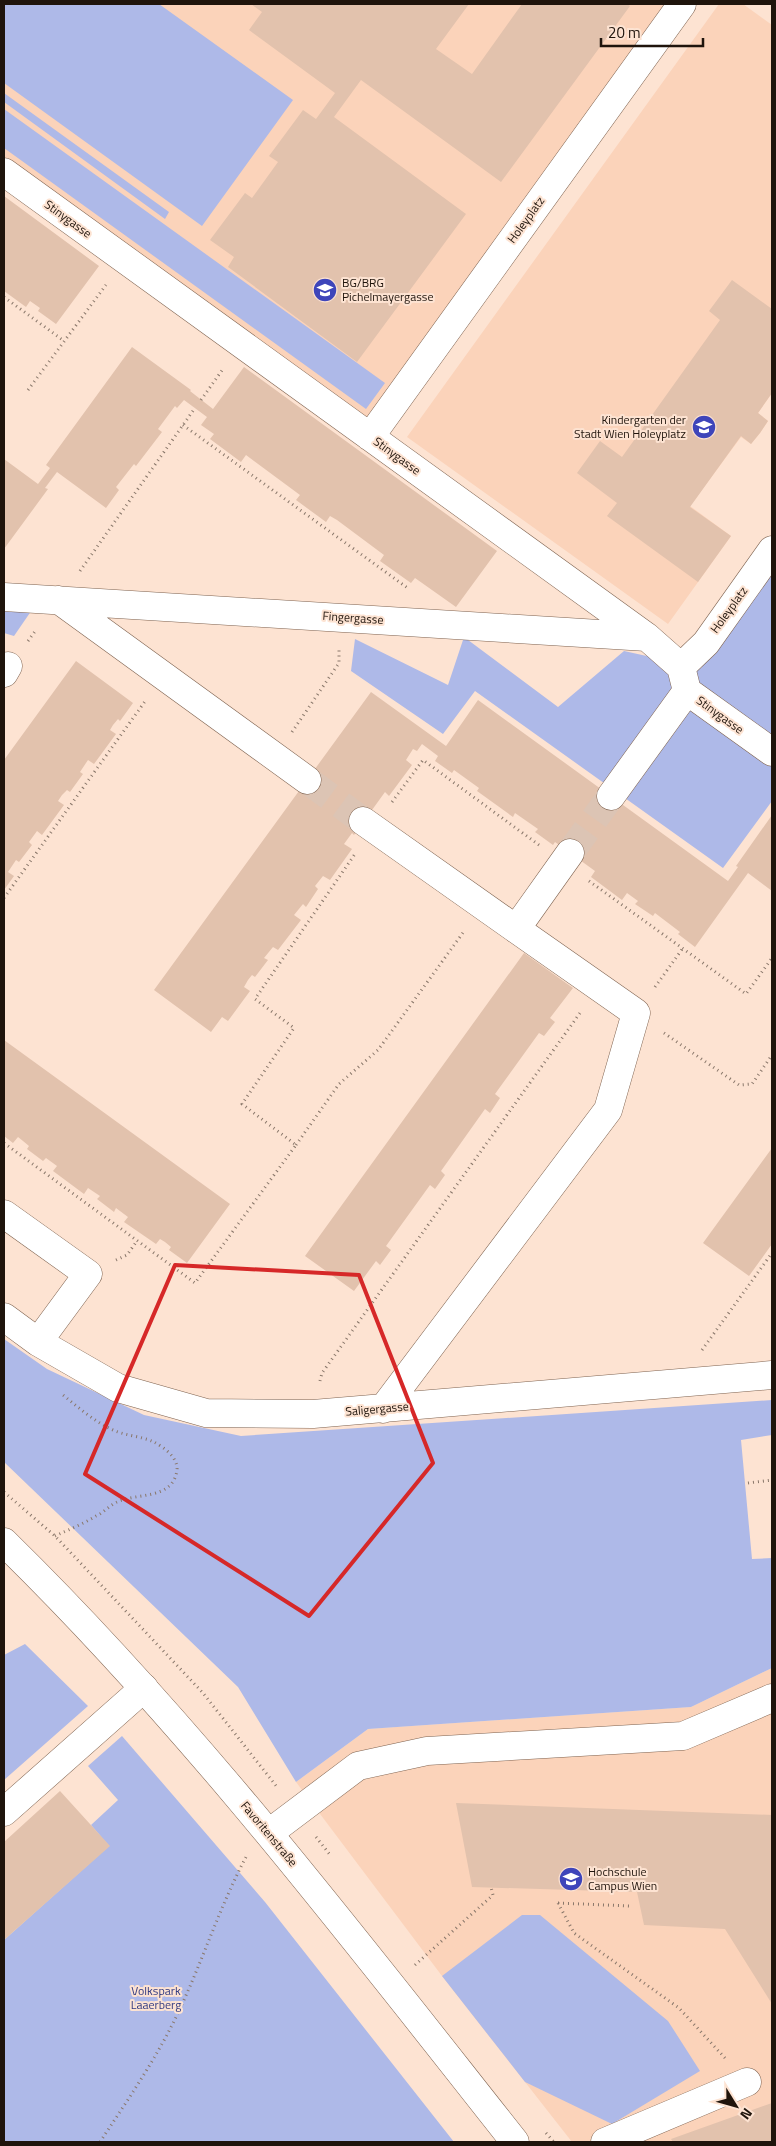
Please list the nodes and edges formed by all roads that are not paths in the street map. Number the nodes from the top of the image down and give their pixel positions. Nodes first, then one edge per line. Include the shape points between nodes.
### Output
1 (682, 4) edge
2 (4, 172) edge
3 (370, 436) junction
4 (772, 550) edge
5 (4, 597) edge
6 (59, 600) junction
7 (647, 637) junction
8 (684, 679) junction
9 (772, 752) edge
10 (307, 780) tunnel mouth
11 (611, 796) tunnel mouth
12 (368, 825) tunnel mouth
13 (567, 858) tunnel mouth
14 (516, 928) junction
15 (4, 1214) edge
16 (4, 1317) edge
17 (38, 1342) junction
18 (772, 1375) edge
19 (383, 1409) junction
20 (4, 1542) edge
21 (144, 1688) junction
22 (772, 1698) edge
23 (4, 1812) edge
24 (259, 1842) junction
25 (747, 2082) road end
26 (515, 2142) edge
27 (605, 2142) edge

1 - 3 street, Holeyplatz
2 - 3 street, Stinygasse
3 - 7 street, Stinygasse
4 - 8 street, Holeyplatz
5 - 6 street, Fingergasse
6 - 7 street, Fingergasse
6 - 10 street
7 - 8 street, Stinygasse
8 - 9 street, Stinygasse
8 - 11 street
12 - 14 street
13 - 14 street
14 - 19 street via 636,1013 608,1110
15 - 17 street via 88,1274
16 - 17 street, Saligergasse
17 - 19 street, Saligergasse via 118,1388 206,1413 313,1414
18 - 19 street, Saligergasse
20 - 21 street, Favoritenstraße
21 - 23 street
21 - 24 street, Favoritenstraße
22 - 24 street via 682,1736 427,1751 358,1766
24 - 26 street, Favoritenstraße
25 - 27 street

